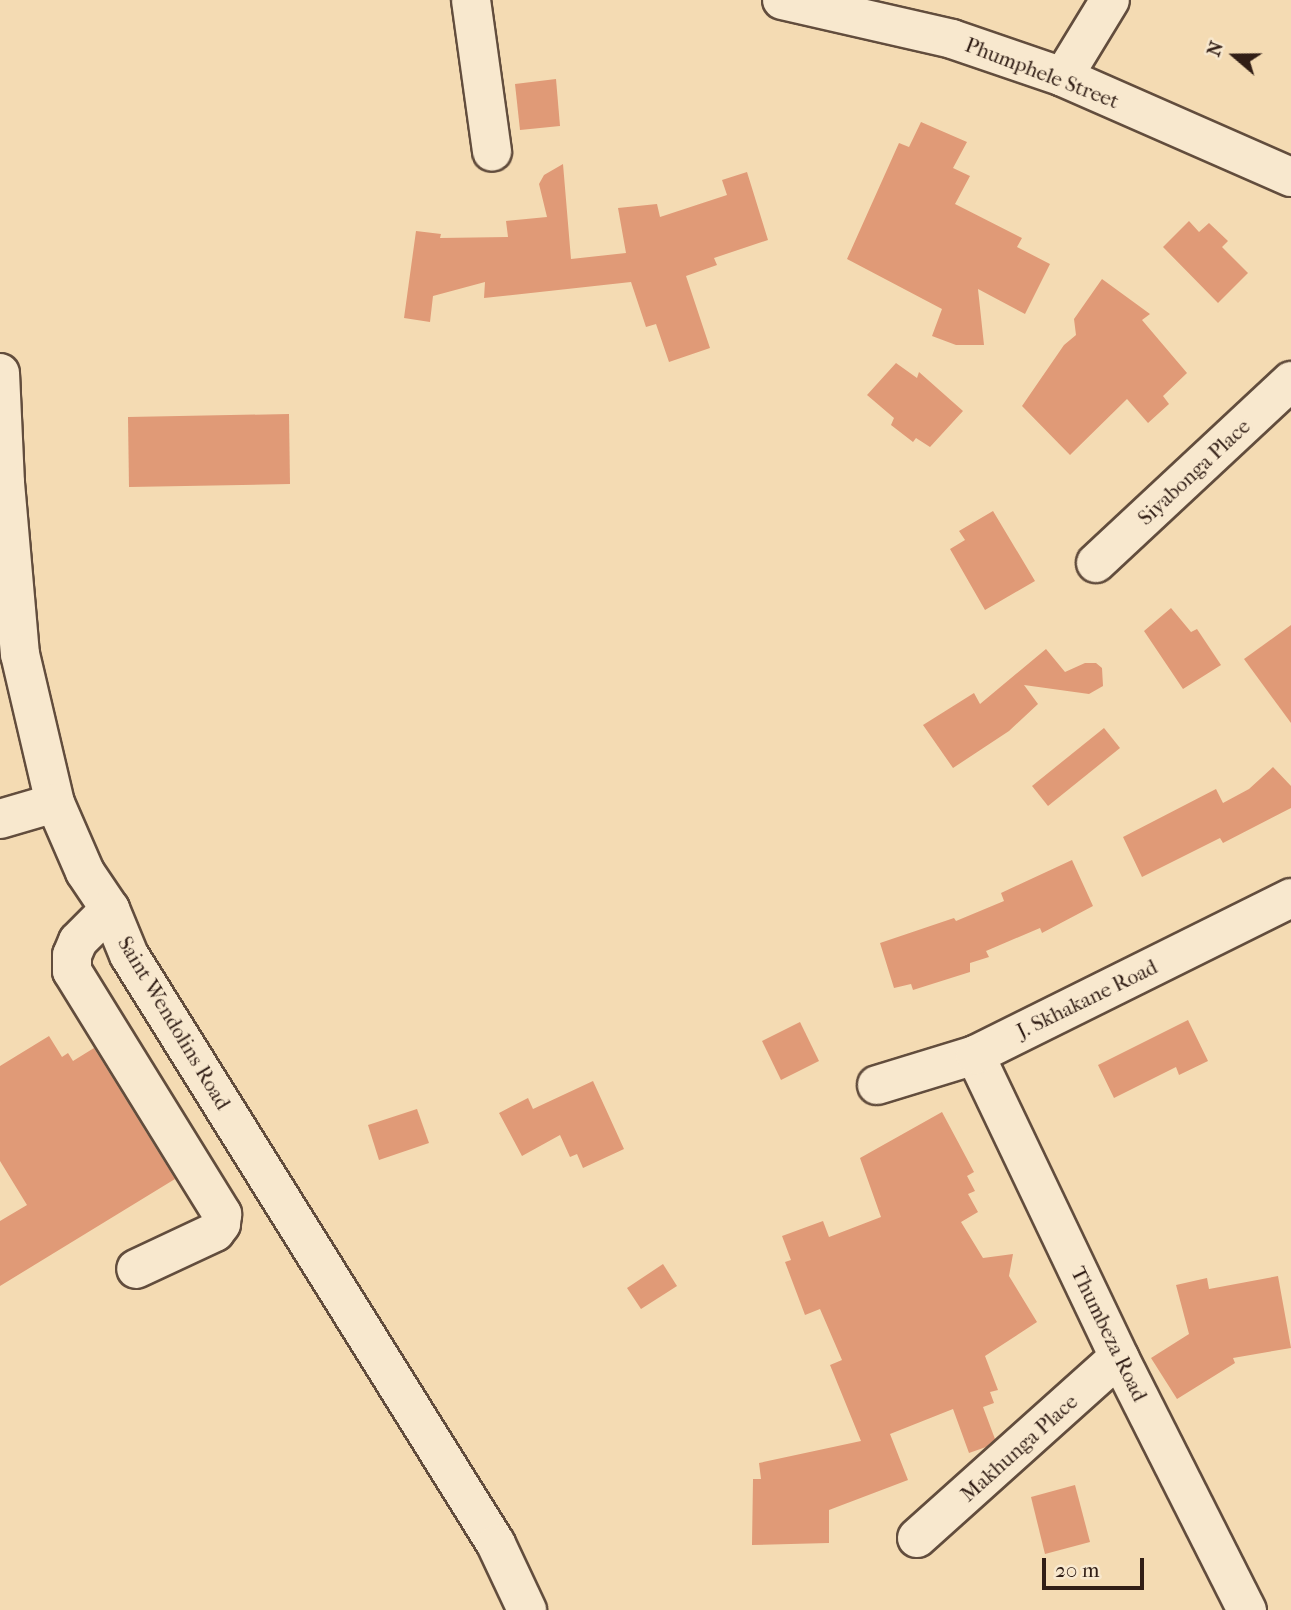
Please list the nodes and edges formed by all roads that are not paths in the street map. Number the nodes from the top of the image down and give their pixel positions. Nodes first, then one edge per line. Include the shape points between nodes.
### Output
1 (471, 0) edge
2 (782, 0) edge
3 (1110, 0) edge
4 (1063, 77) junction
5 (492, 152) dead end
6 (1291, 177) edge
7 (0, 373) edge
8 (1291, 381) edge
9 (1096, 562) dead end
10 (55, 803) junction
11 (0, 819) edge
12 (1291, 898) edge
13 (110, 909) junction
14 (975, 1055) junction
15 (877, 1086) dead end
16 (136, 1269) dead end
17 (1119, 1357) junction
18 (917, 1538) dead end
19 (527, 1610) edge
20 (1247, 1610) edge

1 - 5 street
2 - 4 street, Phumphele Street via 952,39
3 - 4 street
4 - 6 street, Phumphele Street
7 - 10 street, Saint Wendolins Road via 20,654
8 - 9 street, Siyabonga Place
10 - 11 street
10 - 13 street, Saint Wendolins Road via 85,872
12 - 14 street, J. Skhakane Road
13 - 16 street via 78,941 72,971 222,1214 215,1232
13 - 19 street, Saint Wendolins Road via 129,956 496,1544
14 - 15 street, J. Skhakane Road
14 - 17 street, Thumbeza Road
17 - 18 street, Makhunga Place
17 - 20 street, Thumbeza Road

